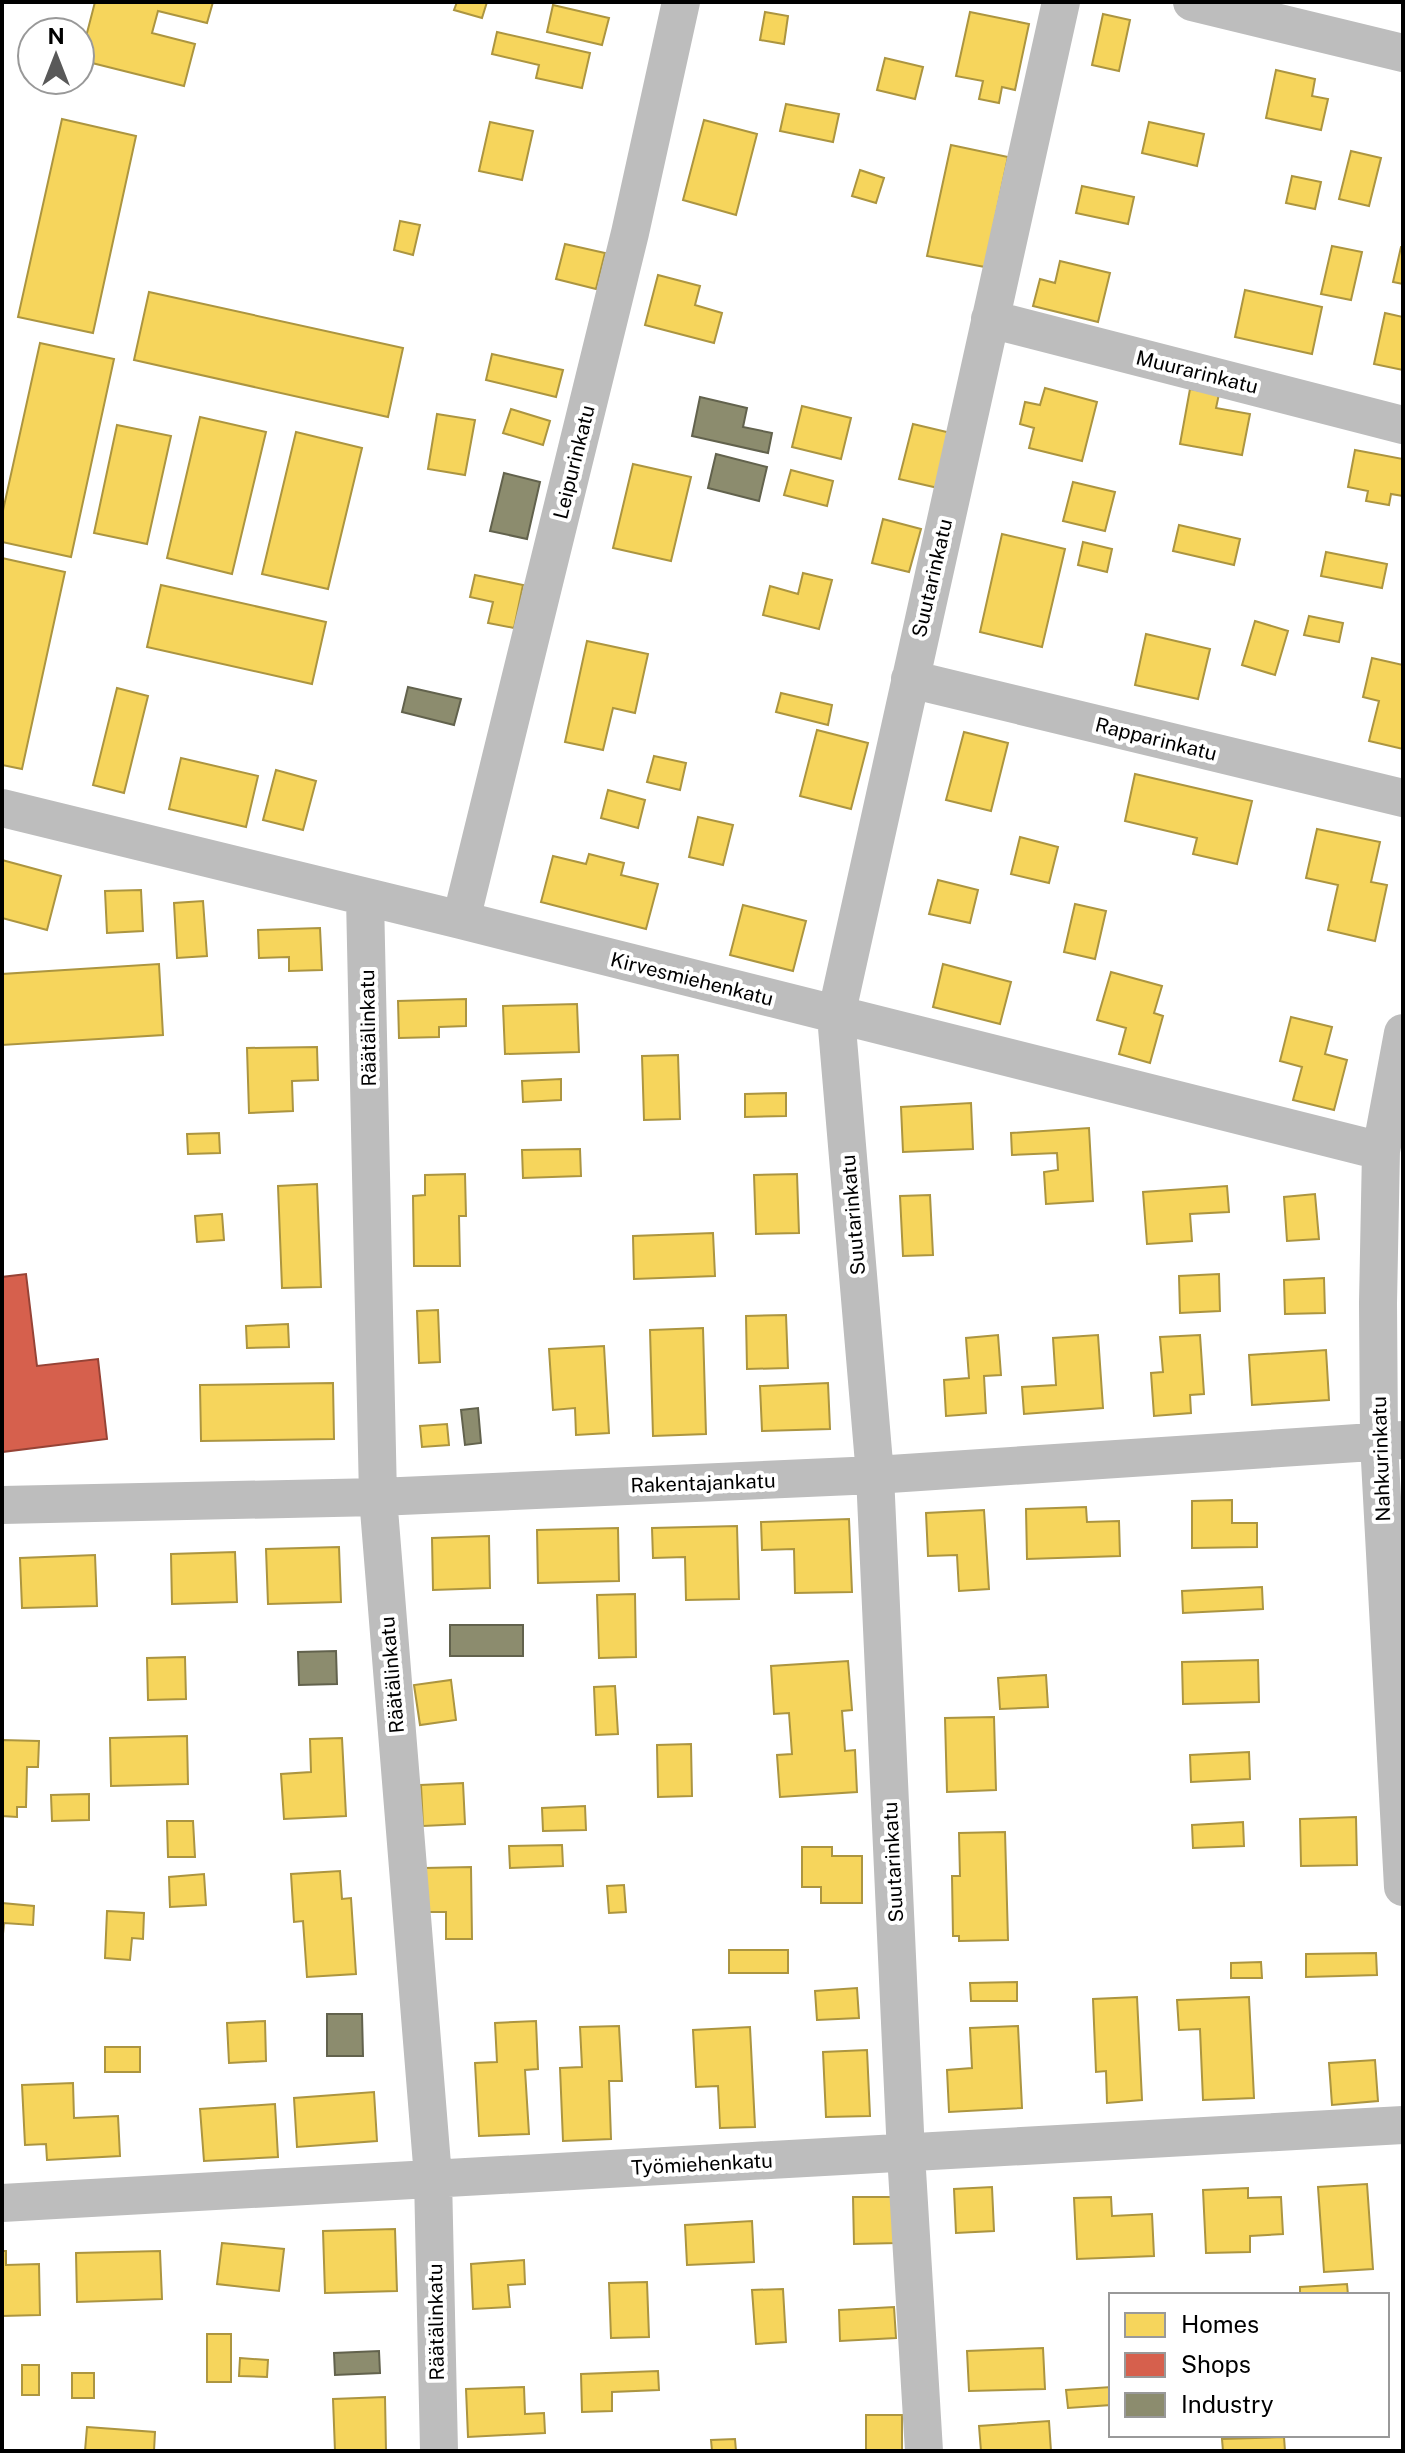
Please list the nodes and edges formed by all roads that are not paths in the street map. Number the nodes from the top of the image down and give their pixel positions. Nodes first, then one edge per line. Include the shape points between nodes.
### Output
1 (681, 2) edge
2 (1061, 2) edge
3 (1192, 2) edge
4 (1403, 53) edge
5 (990, 319) junction
6 (1403, 425) edge
7 (910, 679) junction
8 (1403, 798) edge
9 (2, 808) edge
10 (365, 898) junction
11 (461, 920) junction
12 (836, 1016) junction
13 (1403, 1033) edge
14 (1381, 1151) junction
15 (1391, 1441) edge
16 (875, 1475) junction
17 (378, 1497) junction
18 (2, 1505) edge
19 (1403, 1887) edge
20 (1403, 2125) edge
21 (906, 2154) junction
22 (433, 2177) junction
23 (2, 2203) edge
24 (439, 2451) edge
25 (924, 2451) edge

1 - 11 street, Leipurinkatu via 630,233
2 - 5 street, Suutarinkatu
3 - 4 street
5 - 6 street, Muurarinkatu
5 - 7 street, Suutarinkatu
7 - 8 street, Rapparinkatu
7 - 12 street, Suutarinkatu
9 - 10 street, Kirvesmiehenkatu
10 - 11 street, Kirvesmiehenkatu
10 - 17 street, Räätälinkatu
11 - 12 street, Kirvesmiehenkatu
12 - 14 street, Kirvesmiehenkatu
12 - 16 street, Suutarinkatu
13 - 14 street, Nahkurinkatu
14 - 15 street, Nahkurinkatu via 1378,1303
15 - 16 street, Rakentajankatu
15 - 19 street, Nahkurinkatu
16 - 17 street, Rakentajankatu
16 - 21 street, Suutarinkatu
17 - 18 street, Rakentajankatu
17 - 22 street, Räätälinkatu
20 - 21 street, Työmiehenkatu
21 - 22 street, Työmiehenkatu
21 - 25 street, Suutarinkatu
22 - 23 street, Työmiehenkatu
22 - 24 street, Räätälinkatu

